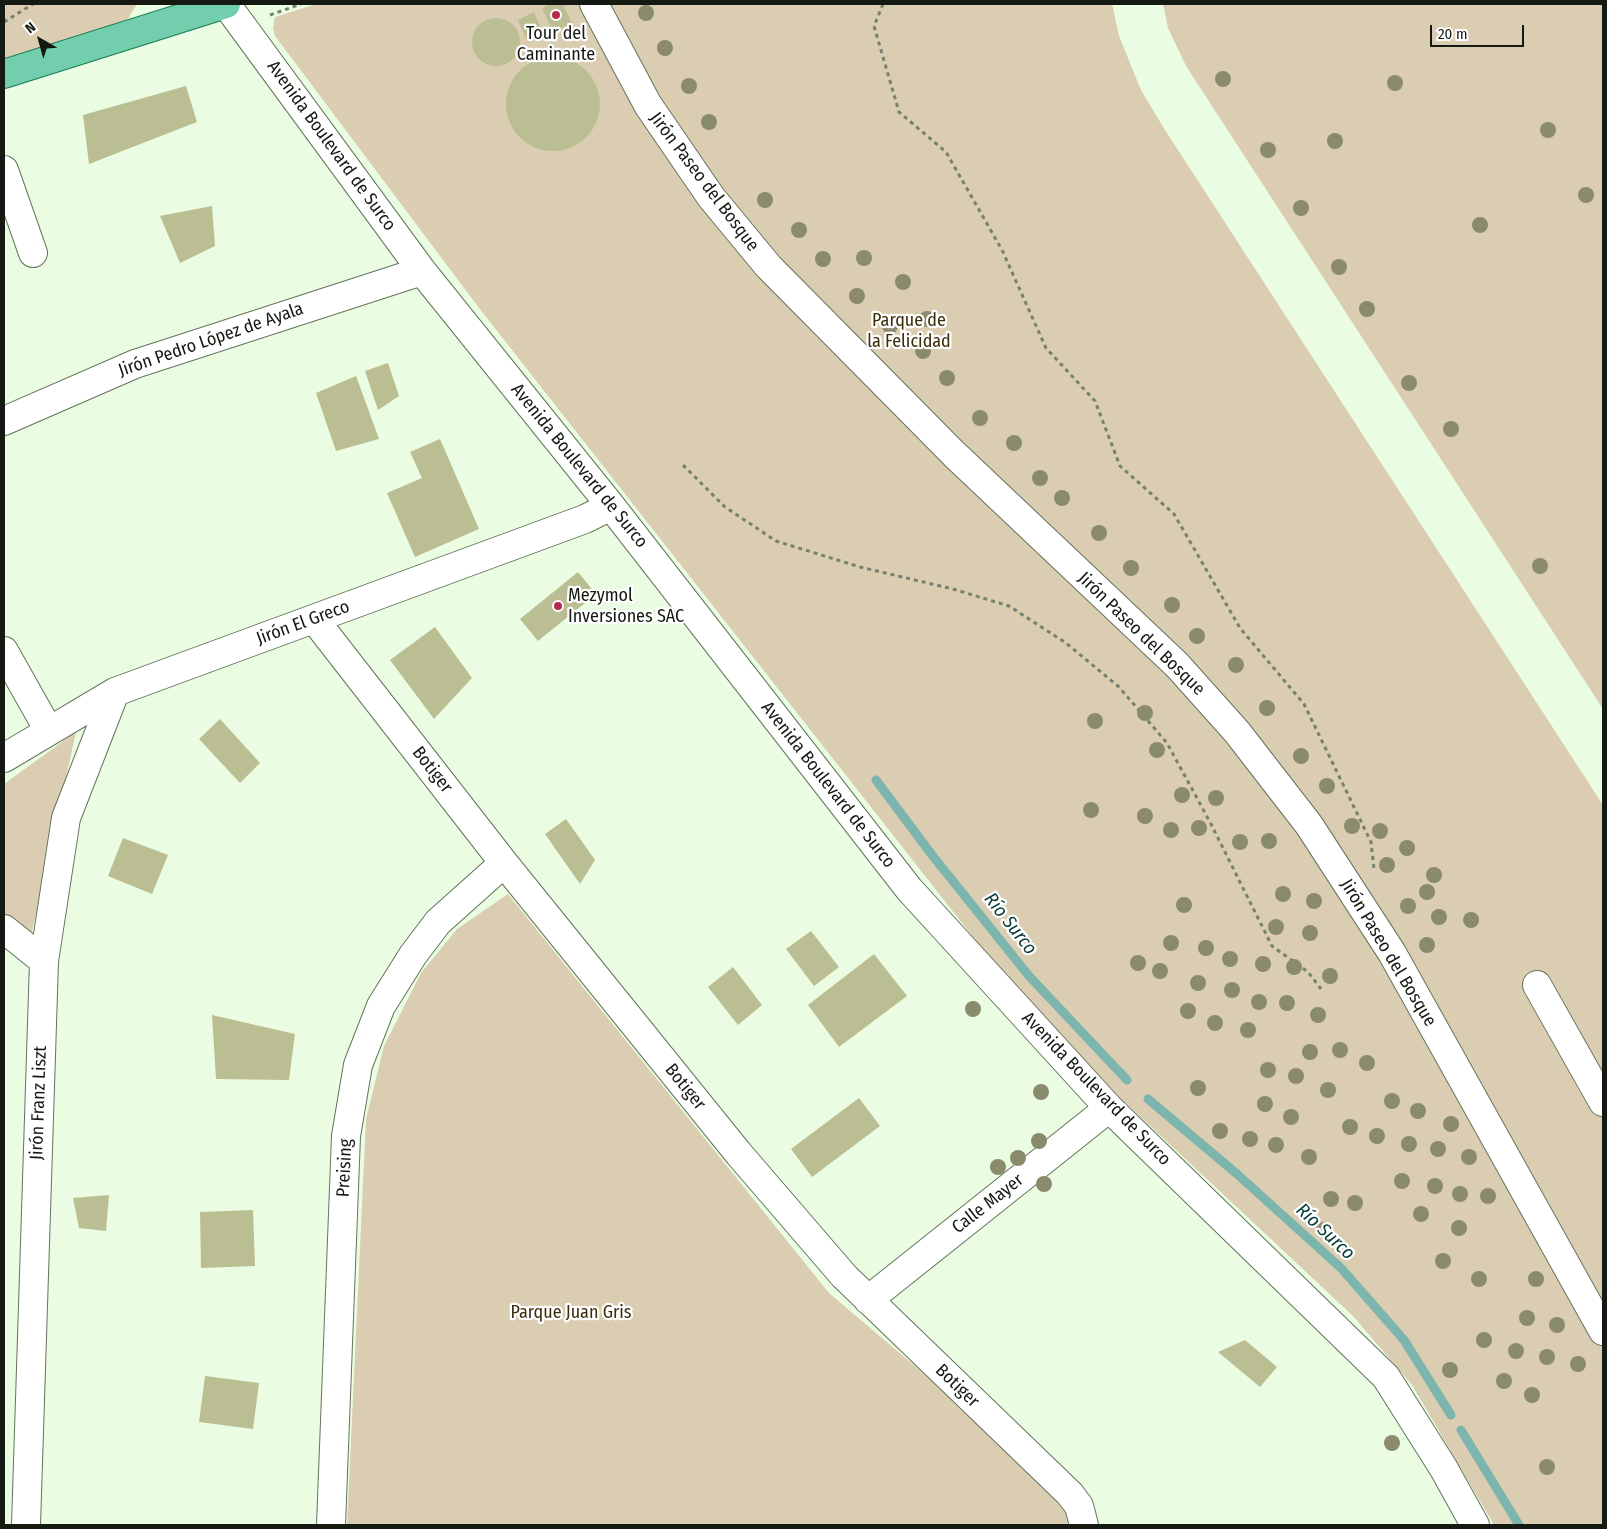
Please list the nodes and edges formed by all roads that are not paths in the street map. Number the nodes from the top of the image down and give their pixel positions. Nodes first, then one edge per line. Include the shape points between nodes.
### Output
1 (226, 4) edge
2 (594, 4) edge
3 (4, 74) edge
4 (4, 170) edge
5 (33, 253) dead end
6 (422, 271) junction
7 (4, 421) edge
8 (611, 506) junction
9 (314, 619) junction
10 (4, 651) edge
11 (115, 692) junction
12 (49, 731) junction
13 (4, 758) edge
14 (504, 863) junction
15 (4, 929) edge
16 (44, 961) junction
17 (1537, 985) dead end
18 (1603, 1102) edge
19 (1109, 1108) junction
20 (868, 1300) junction
21 (1603, 1331) edge
22 (1472, 1524) edge
23 (26, 1525) edge
24 (330, 1525) edge
25 (1084, 1525) edge

1 - 3 main road
1 - 6 street, Avenida Boulevard de Surco
2 - 21 street, Jirón Paseo del Bosque via 648,105 711,197 768,266 954,454 1177,665 1237,732 1309,826 1392,953
4 - 5 street
6 - 7 street, Jirón Pedro López de Ayala via 135,364
6 - 8 street, Avenida Boulevard de Surco
8 - 9 street, Jirón El Greco via 585,519
8 - 19 street, Avenida Boulevard de Surco via 909,889
9 - 11 street, Jirón El Greco
9 - 14 street, Botiger
10 - 12 street
11 - 12 street, Jirón El Greco
11 - 16 street, Jirón Franz Liszt via 66,818
12 - 13 street, Jirón El Greco
14 - 20 street, Botiger via 739,1154
14 - 24 street, Preising via 438,922 413,955 382,1006 358,1065 346,1136
15 - 16 street
16 - 23 street, Jirón Franz Liszt
17 - 18 street
19 - 20 street, Calle Mayer
19 - 22 street, Avenida Boulevard de Surco via 1386,1377 1444,1468
20 - 25 street, Botiger via 1070,1494 1079,1506

